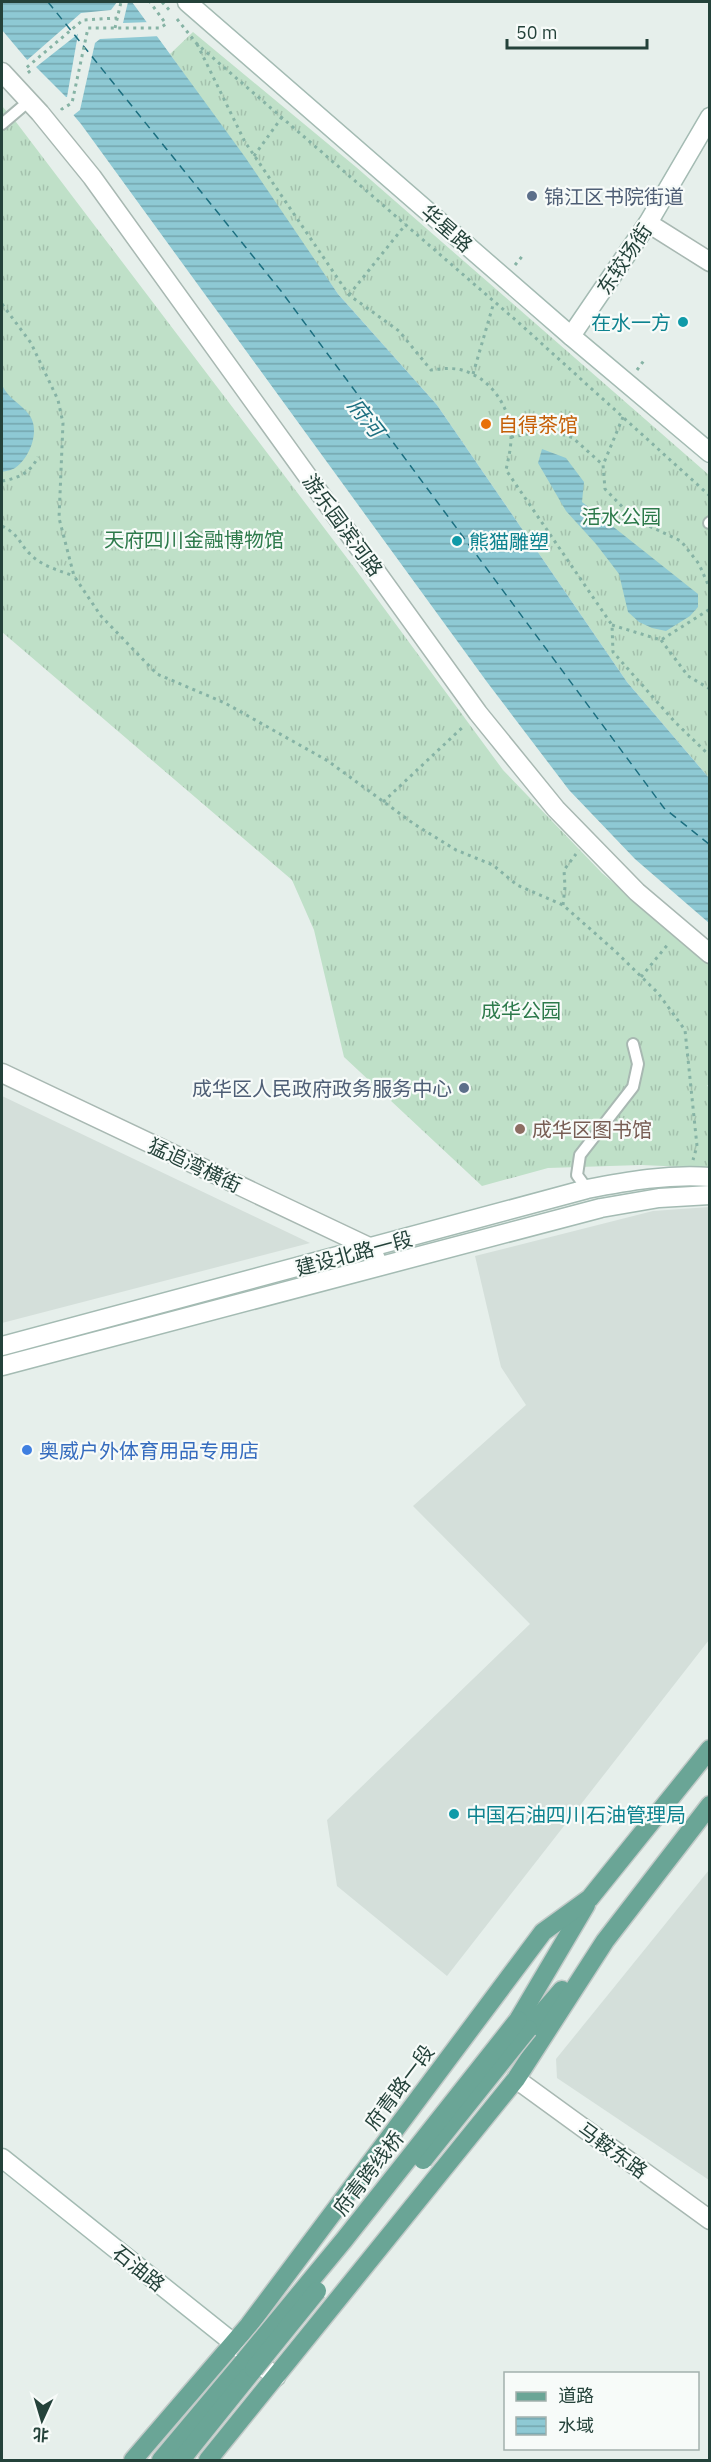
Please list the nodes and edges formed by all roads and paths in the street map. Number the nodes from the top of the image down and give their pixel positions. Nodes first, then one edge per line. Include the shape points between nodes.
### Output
1 (121, 2) edge
2 (153, 2) edge
3 (162, 2) edge
4 (187, 2) edge
5 (117, 18) junction
6 (83, 20) junction
7 (88, 28) junction
8 (115, 28) junction
9 (197, 44) junction
10 (2, 72) edge
11 (30, 73) dead end
12 (29, 101) junction
13 (62, 109) dead end
14 (282, 117) junction
15 (710, 117) edge
16 (2, 123) edge
17 (254, 156) junction
18 (648, 223) junction
19 (406, 224) junction
20 (710, 262) edge
21 (349, 295) junction
22 (495, 302) junction
23 (2, 304) edge
24 (571, 336) junction
25 (473, 374) junction
26 (623, 417) junction
27 (511, 437) junction
28 (710, 453) edge
29 (38, 457) dead end
30 (603, 465) junction
31 (2, 481) edge
32 (710, 495) edge
33 (2, 526) edge
34 (74, 576) junction
35 (710, 589) edge
36 (710, 609) edge
37 (612, 625) junction
38 (661, 640) junction
39 (710, 689) edge
40 (461, 728) dead end
41 (710, 756) edge
42 (383, 802) junction
43 (582, 848) dead end
44 (563, 905) junction
45 (675, 935) dead end
46 (710, 954) edge
47 (641, 976) junction
48 (633, 1044) dead end
49 (2, 1073) edge
50 (688, 1176) junction
51 (710, 1177) edge
52 (587, 1189) junction
53 (710, 1195) edge
54 (371, 1248) junction
55 (379, 1266) junction
56 (2, 1346) edge
57 (2, 1366) edge
58 (710, 1749) edge
59 (710, 1805) edge
60 (590, 1898) junction
61 (605, 1941) junction
62 (523, 2025) junction
63 (516, 2079) junction
64 (2, 2158) edge
65 (710, 2220) edge
66 (233, 2344) junction
67 (276, 2377) junction
68 (133, 2460) edge
69 (161, 2460) edge
70 (181, 2460) edge
71 (208, 2460) edge

1 - 5 path
2 - 8 path via 166,24 160,28
3 - 9 path
4 - 24 street, 华星路
5 - 6 path
5 - 8 path
6 - 7 path
6 - 11 path via 26,68
7 - 8 path
7 - 13 path via 72,102
9 - 14 path
9 - 17 path
10 - 12 street, 游乐园滨河路
12 - 16 lane
12 - 46 street, 游乐园滨河路 via 92,177 485,721 556,809 637,892
14 - 17 path
14 - 19 path
15 - 18 street, 东较场街
17 - 21 path
18 - 20 street
18 - 24 street, 东较场街
19 - 21 path
19 - 22 path
21 - 25 path via 399,331 431,370 452,368
22 - 25 path
22 - 26 path
23 - 34 path via 31,343 58,400 63,423 59,518
24 - 28 street, 华星路
25 - 27 path via 495,391 507,412
26 - 30 path
26 - 32 path
27 - 30 path via 550,430 573,438
27 - 37 path via 506,470
29 - 31 path via 32,469
30 - 35 path via 605,489 634,519 681,541 699,564
33 - 34 path via 20,540 30,555
34 - 42 path via 101,616 157,674 225,703 317,755
36 - 38 path
37 - 38 path
37 - 41 path via 614,652
38 - 39 path via 688,676
40 - 42 path
42 - 44 path via 456,850 493,865 517,885
43 - 44 path via 564,870
44 - 47 path
45 - 47 path
47 - 50 path via 685,1030 697,1146
48 - 52 lane via 638,1064 633,1087 580,1155 577,1175
49 - 54 street, 猛追湾横街
50 - 51 street, 建设北路一段
50 - 52 street, 建设北路一段 via 632,1180
52 - 54 street, 建设北路一段
53 - 55 street, 建设北路一段 via 659,1198 601,1208
54 - 55 street
54 - 56 street, 建设北路一段
55 - 57 street, 建设北路一段
58 - 60 main road, 府青路一段
59 - 61 main road
60 - 62 main road, 府青跨线桥
60 - 66 main road, 府青路一段 via 543,1932
61 - 62 main road, 府青跨线桥
61 - 63 main road
62 - 69 main road, 府青跨线桥, bridge
62 - 70 main road, 府青跨线桥, bridge
63 - 65 street, 马鞍东路
63 - 67 main road
64 - 66 street, 石油路
66 - 67 street, 石油路
66 - 68 main road, 府青路一段
67 - 71 main road

